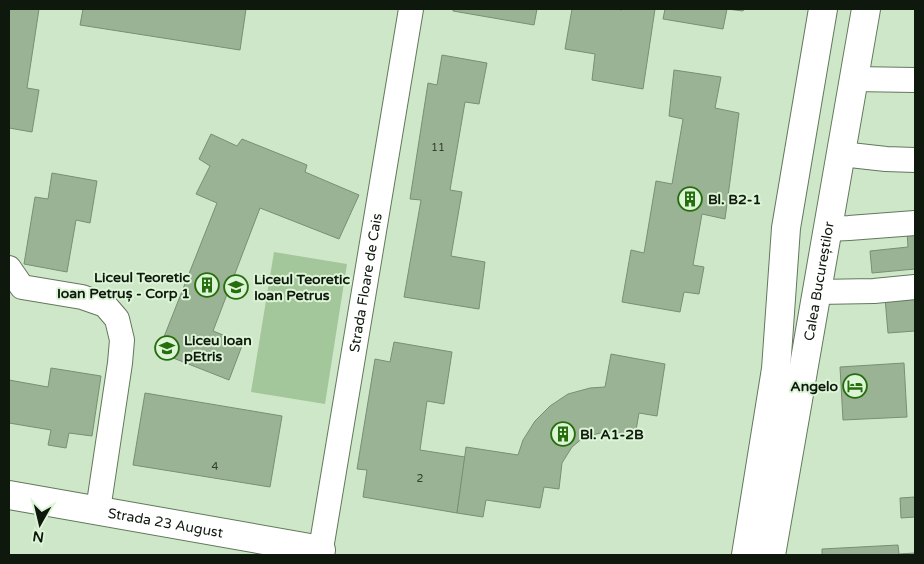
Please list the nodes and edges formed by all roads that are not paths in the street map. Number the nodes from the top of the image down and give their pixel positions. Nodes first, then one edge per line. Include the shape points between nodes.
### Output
1 (411, 9) edge
2 (823, 9) edge
3 (866, 9) edge
4 (854, 79) junction
5 (915, 80) edge
6 (841, 154) junction
7 (915, 160) edge
8 (915, 223) edge
9 (828, 229) junction
10 (9, 268) edge
11 (915, 287) edge
12 (817, 292) junction
13 (9, 494) edge
14 (98, 510) junction
15 (320, 553) edge
16 (746, 555) edge
17 (771, 555) edge

1 - 15 street, Strada Floare de Cais
2 - 16 main road via 786,228 776,369
3 - 4 main road, Calea Bucureștilor
4 - 5 street
4 - 6 main road, Calea Bucureștilor
6 - 7 street
6 - 9 main road, Calea Bucureștilor
8 - 9 street
9 - 12 main road, Calea Bucureștilor
10 - 14 street via 22,286 82,297 105,305 117,319 122,340 120,363
11 - 12 street
12 - 17 main road, Calea Bucureștilor
13 - 14 main road, Strada 23 August
14 - 15 main road, Strada 23 August

